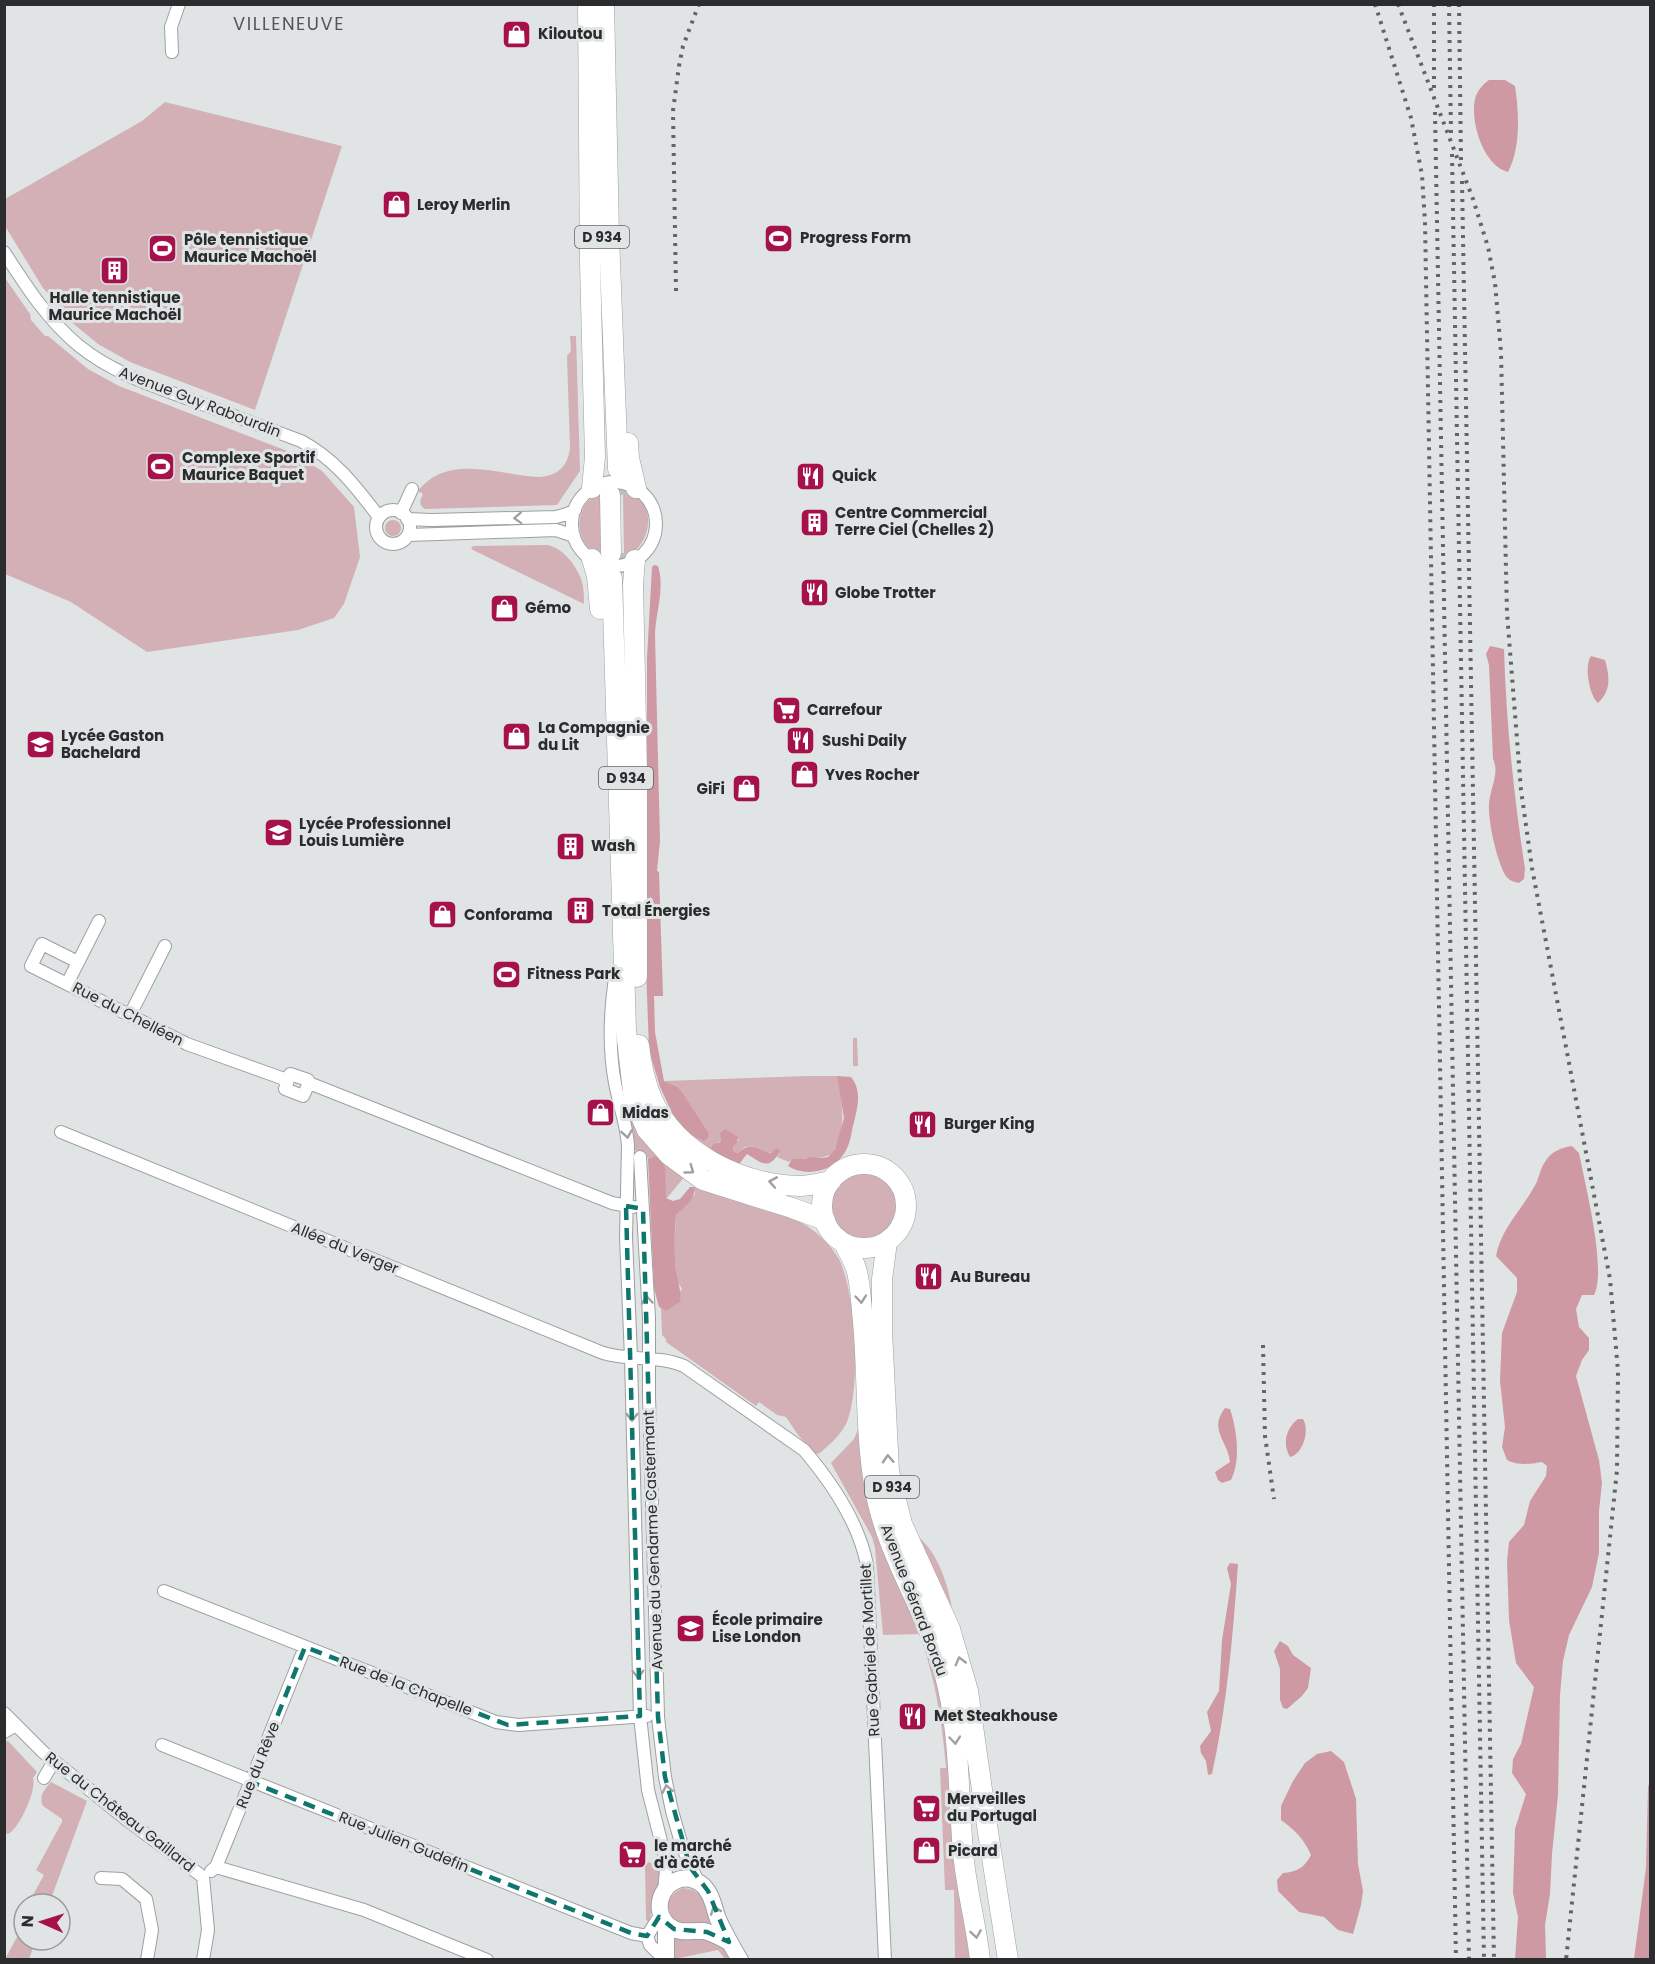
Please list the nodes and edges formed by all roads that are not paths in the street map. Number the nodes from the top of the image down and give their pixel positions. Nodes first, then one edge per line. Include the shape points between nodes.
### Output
1 (179, 4) edge
2 (589, 4) edge
3 (604, 4) edge
4 (612, 4) edge
5 (172, 51) dead end
6 (607, 80) junction
7 (4, 252) edge
8 (412, 489) dead end
9 (614, 491) junction
10 (575, 510) junction
11 (404, 516) junction
12 (379, 517) junction
13 (408, 535) junction
14 (574, 536) junction
15 (622, 555) junction
16 (592, 559) junction
17 (99, 921) dead end
18 (165, 946) dead end
19 (78, 962) junction
20 (616, 972) junction
21 (637, 978) junction
22 (67, 984) junction
23 (130, 1016) junction
24 (633, 1091) junction
25 (61, 1132) dead end
26 (640, 1157) dead end
27 (831, 1181) junction
28 (632, 1205) junction
29 (825, 1220) junction
30 (887, 1242) junction
31 (844, 1243) junction
32 (631, 1358) junction
33 (650, 1359) junction
34 (651, 1456) junction
35 (164, 1591) dead end
36 (305, 1647) junction
37 (4, 1713) edge
38 (640, 1716) junction
39 (658, 1717) junction
40 (973, 1718) junction
41 (16, 1725) junction
42 (4, 1732) edge
43 (162, 1745) dead end
44 (54, 1761) junction
45 (44, 1778) dead end
46 (251, 1782) junction
47 (216, 1868) junction
48 (203, 1877) junction
49 (101, 1878) dead end
50 (698, 1882) junction
51 (664, 1891) junction
52 (663, 1919) junction
53 (647, 1936) junction
54 (729, 1942) junction
55 (147, 1959) edge
56 (203, 1959) edge
57 (487, 1959) edge
58 (666, 1959) edge
59 (740, 1959) edge
60 (885, 1959) edge
61 (980, 1959) edge
62 (1000, 1959) edge
63 (1008, 1959) edge

1 - 5 street via 171,27
2 - 6 main road, D 934 via 613,469
2 - 9 main road via 590,263 596,457
3 - 6 main road, D 934
4 - 6 main road
6 - 9 main road via 623,276 629,458
7 - 12 street, Avenue Guy Rabourdin via 40,306 89,354 142,381 313,447 338,466
8 - 11 street
9 - 10 street via 579,501
9 - 15 main road
9 - 15 street via 649,500 656,528 649,546
10 -> 11 street via 556,517 431,520
10 - 14 street
11 - 12 street via 387,511
11 - 13 street
12 - 13 street via 375,527 382,541 397,544
13 - 14 street via 556,530
14 - 16 street
15 - 16 street via 625,564 614,566
15 - 21 main road via 633,584
16 - 20 main road via 599,592
17 - 19 street
18 - 23 street
19 - 22 street
19 - 22 street, Rue du Chelléen via 42,944 31,966
20 - 24 main road via 622,1065
20 -> 28 street, Avenue du Gendarme Castermant via 611,1042 615,1087 628,1134
21 - 24 main road, D 934 via 616,578 626,1039
27 -> 21 main road, Avenue Gérard Bordu / D 934 via 797,1186 743,1176 700,1155 668,1125 652,1100 642,1065
22 - 23 street, Rue du Chelléen
23 - 28 street, Rue du Chelléen via 187,1044 287,1080 293,1074 601,1199
24 -> 29 main road, D 934 via 647,1130 669,1155 703,1180
25 - 32 street, Allée du Verger via 603,1353
26 - 28 street
27 - 29 main road via 824,1196
27 - 30 main road, Avenue Gérard Bordu via 846,1169 866,1165 887,1171 897,1181 904,1193 905,1214 897,1233
28 - 32 street, Avenue du Gendarme Castermant
28 - 33 street, Avenue du Gendarme Castermant
29 - 31 main road, Avenue Gérard Bordu
30 - 31 main road via 866,1248
40 -> 30 main road, Avenue Gérard Bordu / D 934 via 957,1648 902,1524 889,1472 882,1330
31 -> 61 main road, Avenue Gérard Bordu / D 934 via 860,1283 875,1490 884,1527 940,1661 951,1705 963,1855
32 - 33 street, Rue Gabriel de Mortillet
32 - 34 street via 643,1373 644,1441
32 -> 38 street, Avenue du Gendarme Castermant via 634,1492 640,1514 644,1621 637,1633
33 - 34 street, Avenue du Gendarme Castermant
33 - 60 street, Rue Gabriel de Mortillet via 684,1366 804,1450 847,1512 863,1545
34 - 39 street, Avenue du Gendarme Castermant
35 - 36 street, Rue de la Chapelle
36 - 38 street, Rue de la Chapelle via 508,1725
36 - 46 street, Rue du Rêve
37 - 41 street, Rue du Château Gaillard
38 - 39 street, Rue de la Chapelle
38 - 51 street, Avenue du Gendarme Castermant via 648,1790 665,1857
50 -> 39 street, Avenue du Gendarme Castermant via 672,1811
40 - 62 main road, D 934 via 981,1834
40 - 63 main road, D 934
41 - 42 street
41 - 44 street, Rue du Château Gaillard
43 - 46 street, Rue Julien Gudefin
44 - 45 street
44 - 48 street, Rue du Château Gaillard
46 - 47 street, Rue du Rêve
46 - 53 street, Rue Julien Gudefin via 631,1933
47 - 48 street
47 - 57 street via 364,1910
48 - 56 street, Rue du Château Gaillard via 208,1930
49 - 55 street via 122,1879 146,1899 152,1930
50 - 51 street via 680,1880
54 -> 50 street via 708,1891
51 - 52 street via 659,1906
52 - 53 street
52 - 54 street via 683,1932 703,1931
52 - 58 street
53 - 58 street via 650,1945
54 - 59 street

